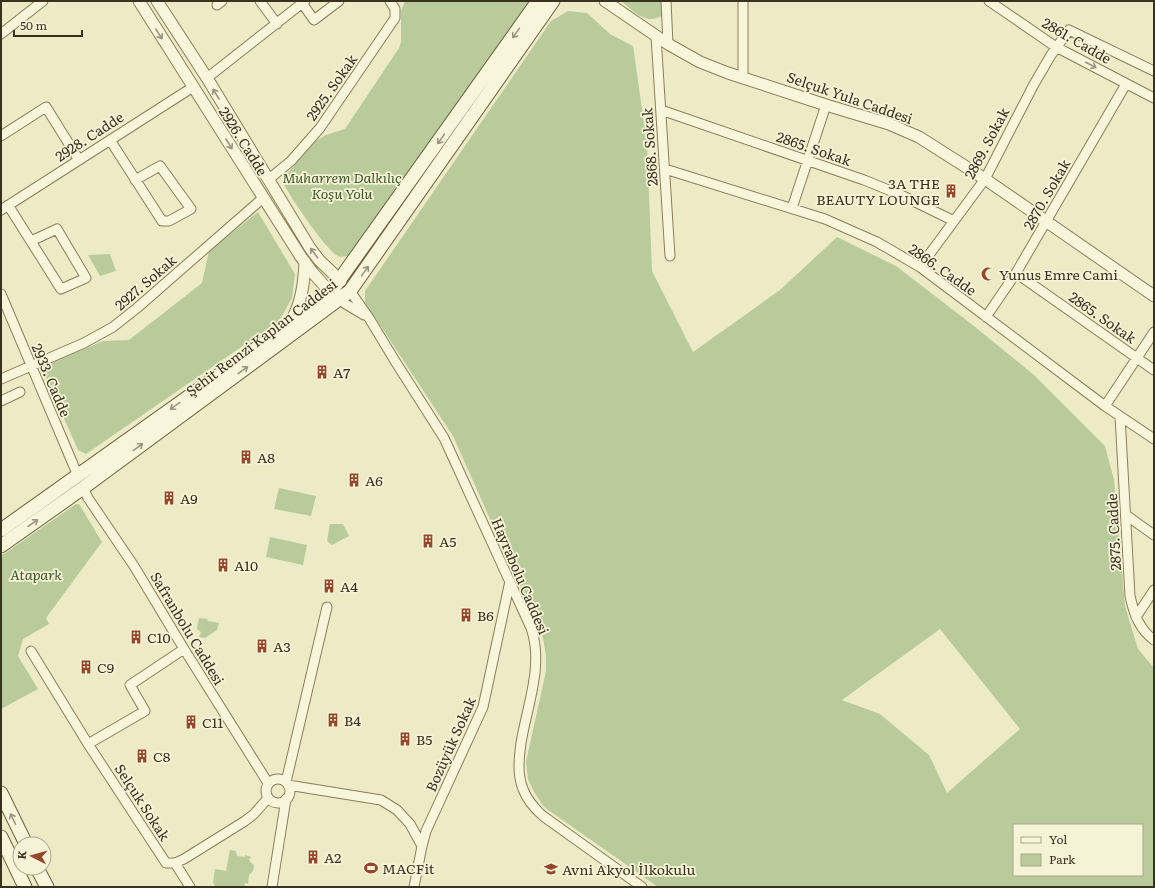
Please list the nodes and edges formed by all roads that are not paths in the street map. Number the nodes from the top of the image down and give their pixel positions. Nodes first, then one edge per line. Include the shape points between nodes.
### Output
1 (43, 1) edge
2 (139, 1) edge
3 (157, 1) edge
4 (260, 1) edge
5 (339, 1) edge
6 (390, 1) edge
7 (538, 1) edge
8 (553, 1) edge
9 (604, 1) edge
10 (666, 1) edge
11 (743, 1) edge
12 (990, 1) edge
13 (303, 2) edge
14 (277, 24) junction
15 (1069, 30) joint
16 (1, 34) edge
17 (656, 36) junction
18 (668, 44) junction
19 (1056, 47) junction
20 (1154, 71) edge
21 (743, 77) junction
22 (207, 78) junction
23 (1126, 84) junction
24 (193, 87) junction
25 (1154, 98) edge
26 (826, 105) junction
27 (661, 110) junction
28 (1, 136) edge
29 (110, 140) junction
30 (79, 160) junction
31 (809, 161) junction
32 (665, 169) junction
33 (269, 179) junction
34 (985, 179) junction
35 (135, 180) junction
36 (263, 198) junction
37 (4, 207) edge
38 (792, 208) junction
39 (1046, 221) junction
40 (954, 222) junction
41 (31, 241) junction
42 (670, 256) dead end
43 (305, 262) junction
44 (920, 267) junction
45 (1016, 273) junction
46 (341, 280) junction
47 (350, 291) junction
48 (1, 294) edge
49 (335, 296) junction
50 (1154, 296) edge
51 (986, 317) junction
52 (369, 318) junction
53 (289, 326) junction
54 (1154, 332) edge
55 (1137, 358) junction
56 (31, 366) junction
57 (1154, 370) edge
58 (1, 379) edge
59 (20, 392) dead end
60 (1, 401) edge
61 (1106, 406) junction
62 (1120, 416) junction
63 (1154, 440) edge
64 (81, 482) junction
65 (1126, 515) junction
66 (1, 530) edge
67 (1154, 535) edge
68 (1, 546) edge
69 (510, 581) junction
70 (1154, 590) edge
71 (327, 607) dead end
72 (1136, 617) junction
73 (1154, 640) edge
74 (184, 649) junction
75 (31, 651) dead end
76 (88, 744) junction
77 (287, 783) junction
78 (268, 784) junction
79 (1, 793) edge
80 (268, 798) junction
81 (286, 799) junction
82 (22, 836) edge
83 (1, 837) edge
84 (422, 846) junction
85 (175, 863) junction
86 (41, 876) edge
87 (25, 887) edge
88 (47, 887) edge
89 (190, 887) edge
90 (272, 887) edge
91 (414, 887) edge
92 (642, 887) edge

1 - 16 street
2 -> 24 street, 2926. Cadde
3 - 22 street, 2926. Cadde
4 - 14 street
5 - 13 street via 314,20
6 - 33 street, 2925. Sokak via 395,9 395,18 325,122 296,155
7 -> 46 main road, Şehit Remzi Kaplan Caddesi
47 -> 8 main road, Şehit Remzi Kaplan Caddesi
9 - 17 street, Selçuk Yula Caddesi
10 - 18 street
11 - 21 street
12 - 19 street, 2861. Cadde
13 - 14 street
14 - 22 street
15 - 19 street, 2869. Sokak
15 - 20 street, 2861. Cadde
17 - 18 street, Selçuk Yula Caddesi
17 - 27 street, 2868. Sokak
18 - 21 street, Selçuk Yula Caddesi via 700,62
19 -> 23 street, 2861. Cadde
19 - 34 street, 2869. Sokak
21 - 26 street, Selçuk Yula Caddesi
22 - 24 street
33 -> 22 street, 2926. Cadde
23 - 25 street, 2861. Cadde
23 - 39 street, 2870. Sokak
24 - 29 street, 2928. Cadde
24 -> 36 street, 2926. Cadde
26 - 31 street
26 - 34 street, Selçuk Yula Caddesi via 904,130
27 - 31 street, 2865. Sokak
27 - 32 street, 2868. Sokak
28 - 30 street via 46,107
29 - 30 street, 2928. Cadde
29 - 35 street
30 - 37 street, 2928. Cadde
31 - 38 street
31 - 40 street, 2865. Sokak via 901,195
32 - 38 street, 2866. Cadde
32 - 42 street, 2868. Sokak
46 -> 33 street, 2926. Cadde via 310,248
34 - 39 street, Selçuk Yula Caddesi
34 - 40 street, 2869. Sokak
35 - 35 street via 162,221 169,221 191,209 160,166
36 - 43 street, 2926. Cadde
36 - 56 street, 2927. Sokak via 113,327
37 - 41 street
38 - 44 street, 2866. Cadde via 863,235
39 - 45 street, 2870. Sokak
39 - 50 street, Selçuk Yula Caddesi
40 - 44 street, 2869. Sokak
41 - 41 street via 61,289 86,278 57,229
43 - 49 street, 2926. Cadde
43 - 53 street via 301,299
44 - 51 street, 2866. Cadde
45 - 51 street, 2870. Sokak
45 - 55 street, 2865. Sokak
46 - 47 main road
46 - 49 main road, Şehit Remzi Kaplan Caddesi
47 - 49 main road, Şehit Remzi Kaplan Caddesi
47 - 52 street, Hayrabolu Caddesi
48 - 56 street, 2933. Cadde
49 - 52 street, Hayrabolu Caddesi
49 - 53 main road, Şehit Remzi Kaplan Caddesi
64 -> 49 main road, Şehit Remzi Kaplan Caddesi
51 - 61 street, 2866. Cadde
52 - 69 street, Hayrabolu Caddesi via 444,438
53 -> 64 main road, Şehit Remzi Kaplan Caddesi via 204,385
54 - 55 street
55 - 57 street, 2865. Sokak
55 - 61 street
56 - 58 street, 2927. Sokak
56 - 64 street, 2933. Cadde
59 - 60 street
61 - 62 street, 2866. Cadde
62 - 63 street, 2866. Cadde
62 - 65 street, 2875. Cadde
64 - 66 main road, Şehit Remzi Kaplan Caddesi
68 -> 64 main road, Şehit Remzi Kaplan Caddesi
64 - 74 street, Safranbolu Caddesi via 88,498 134,566
65 - 67 street
65 - 72 street, 2875. Cadde via 1130,596
69 - 84 street, Bozüyük Sokak via 483,707 426,831
69 - 92 street, Hayrabolu Caddesi via 536,646 534,674 520,752 523,789 531,804 543,816
70 - 72 street
71 - 77 street
72 - 73 street, 2875. Cadde via 1145,633
74 - 76 street via 130,685 146,711
74 - 78 street, Safranbolu Caddesi
75 - 76 street, Selçuk Sokak
76 - 85 street, Selçuk Sokak via 166,863
77 - 78 street via 279,779
77 - 81 street via 290,792
77 - 84 street via 386,802 410,824
78 - 80 street
82 -> 79 main road
80 - 81 street via 279,803
80 - 85 street via 250,818
81 - 90 street
83 - 87 main road
84 - 91 street
85 - 89 street
86 - 88 main road

